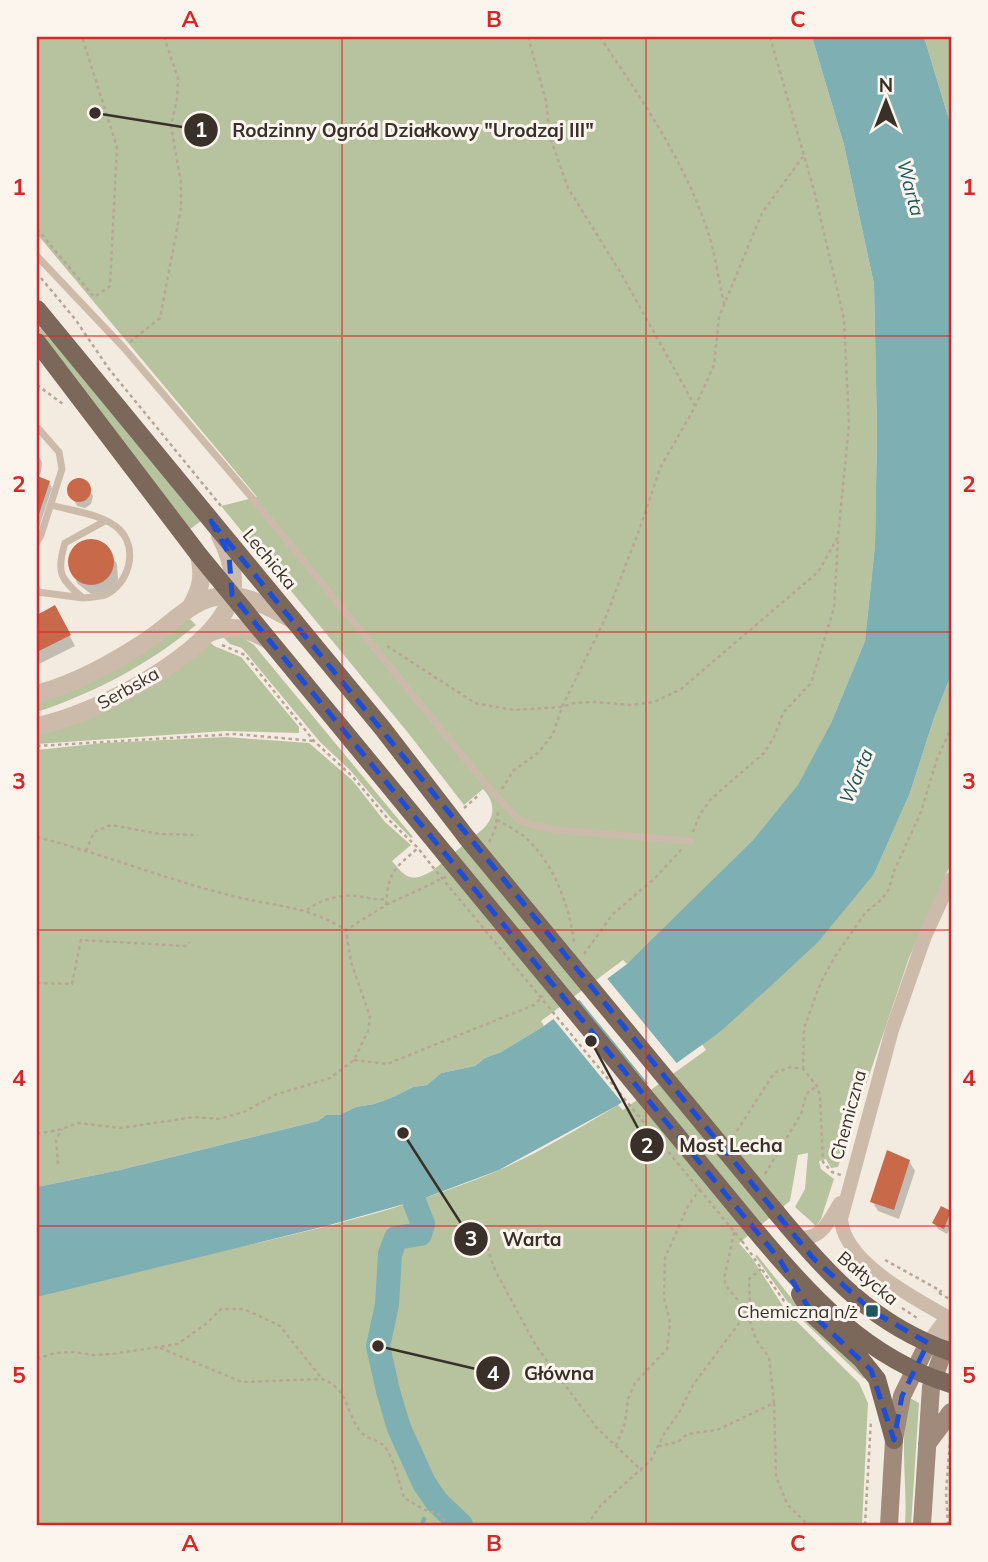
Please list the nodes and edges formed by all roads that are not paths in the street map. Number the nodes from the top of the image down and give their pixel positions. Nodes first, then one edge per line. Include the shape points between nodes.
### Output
1 (37, 256) edge
2 (37, 309) edge
3 (37, 342) edge
4 (37, 427) edge
5 (51, 505) junction
6 (217, 517) junction
7 (105, 520) junction
8 (37, 542) edge
9 (199, 555) junction
10 (37, 592) edge
11 (232, 595) junction
12 (83, 598) junction
13 (190, 608) junction
14 (294, 620) junction
15 (213, 636) junction
16 (268, 640) junction
17 (37, 694) edge
18 (37, 726) edge
19 (690, 841) road end
20 (951, 879) edge
21 (848, 1185) junction
22 (776, 1212) joint
23 (796, 1237) junction
24 (780, 1260) junction
25 (951, 1321) edge
26 (941, 1348) edge
27 (914, 1369) junction
28 (933, 1378) junction
29 (951, 1384) edge
30 (951, 1412) edge
31 (894, 1440) junction
32 (928, 1444) junction
33 (889, 1525) edge
34 (922, 1525) edge

1 - 19 lane via 124,348 519,820 558,830
2 - 6 main road, Lechicka
3 - 9 main road
4 - 5 lane via 59,452 61,461
5 - 7 lane
5 - 8 lane
6 - 11 street via 229,554
6 - 14 main road, Lechicka
7 - 12 lane via 65,543 59,562 65,582
7 - 12 lane via 120,530 129,547 130,565 121,584 104,595
9 - 11 main road
9 - 13 street via 201,585
10 - 12 lane
11 - 13 street, Serbska via 210,597
11 - 14 street
11 - 15 street, Serbska
11 - 16 main road
13 - 17 street, Serbska via 124,655
14 - 22 main road, Lechicka, bridge
15 - 16 street, Serbska via 219,629 242,627
15 - 18 street, Serbska via 128,691
16 - 24 main road, bridge via 439,861 748,1235
20 - 21 street, Chemiczna via 903,996
21 - 23 street via 818,1235
21 - 25 street, Chemiczna via 842,1225 852,1248 889,1280
22 - 23 main road, Bałtycka
23 - 26 main road, Bałtycka via 855,1298 884,1320
24 - 27 main road via 849,1330
24 - 31 main road via 813,1315 877,1379
25 - 26 street
26 - 27 main road
26 - 28 main road
27 - 28 main road
27 - 31 main road via 902,1396
28 - 29 main road
28 - 32 main road
30 - 32 main road
31 - 33 main road
32 - 34 main road

